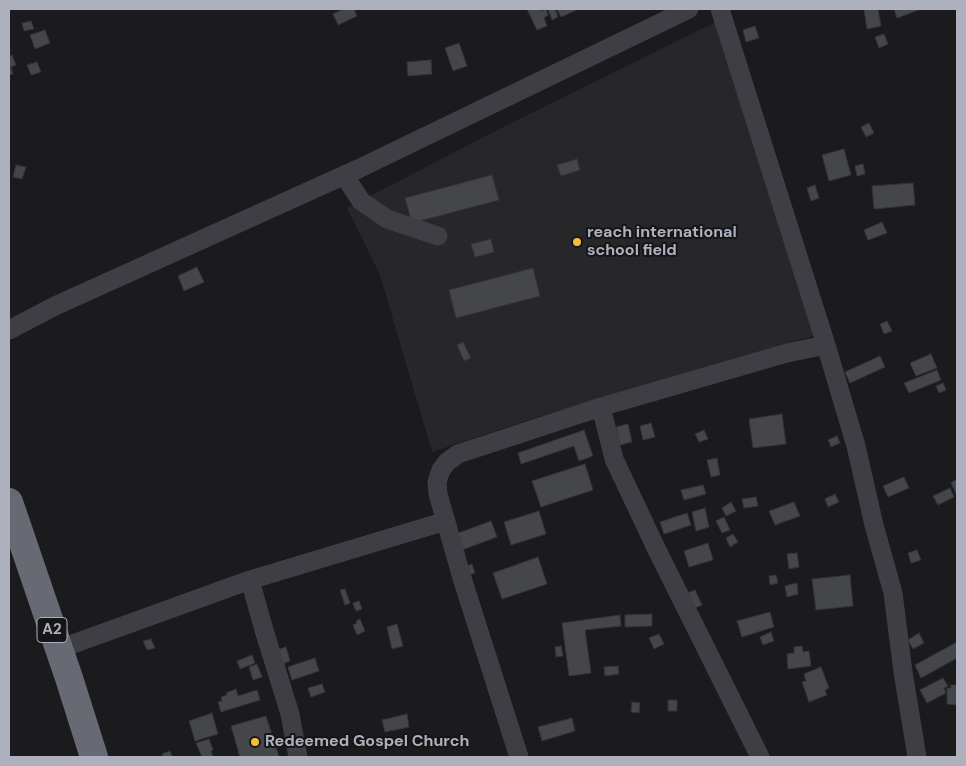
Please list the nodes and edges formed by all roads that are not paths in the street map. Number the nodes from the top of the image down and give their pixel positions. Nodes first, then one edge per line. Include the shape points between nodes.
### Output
1 (689, 9) edge
2 (720, 9) edge
3 (344, 175) junction
4 (438, 236) dead end
5 (9, 330) edge
6 (826, 345) junction
7 (601, 407) junction
8 (9, 502) edge
9 (446, 521) junction
10 (250, 580) junction
11 (59, 649) junction
12 (94, 757) edge
13 (298, 757) edge
14 (519, 757) edge
15 (760, 757) edge
16 (917, 757) edge

1 - 3 street
2 - 6 street
3 - 4 street via 361,201 387,219
3 - 5 street
6 - 7 street via 787,353
6 - 16 street via 856,446 893,593
7 - 9 street via 458,454 447,462 437,482
7 - 15 street via 614,459
8 - 11 highway, A2
9 - 10 street
9 - 14 street
10 - 11 street
10 - 13 street via 290,714
11 - 12 highway, A2

